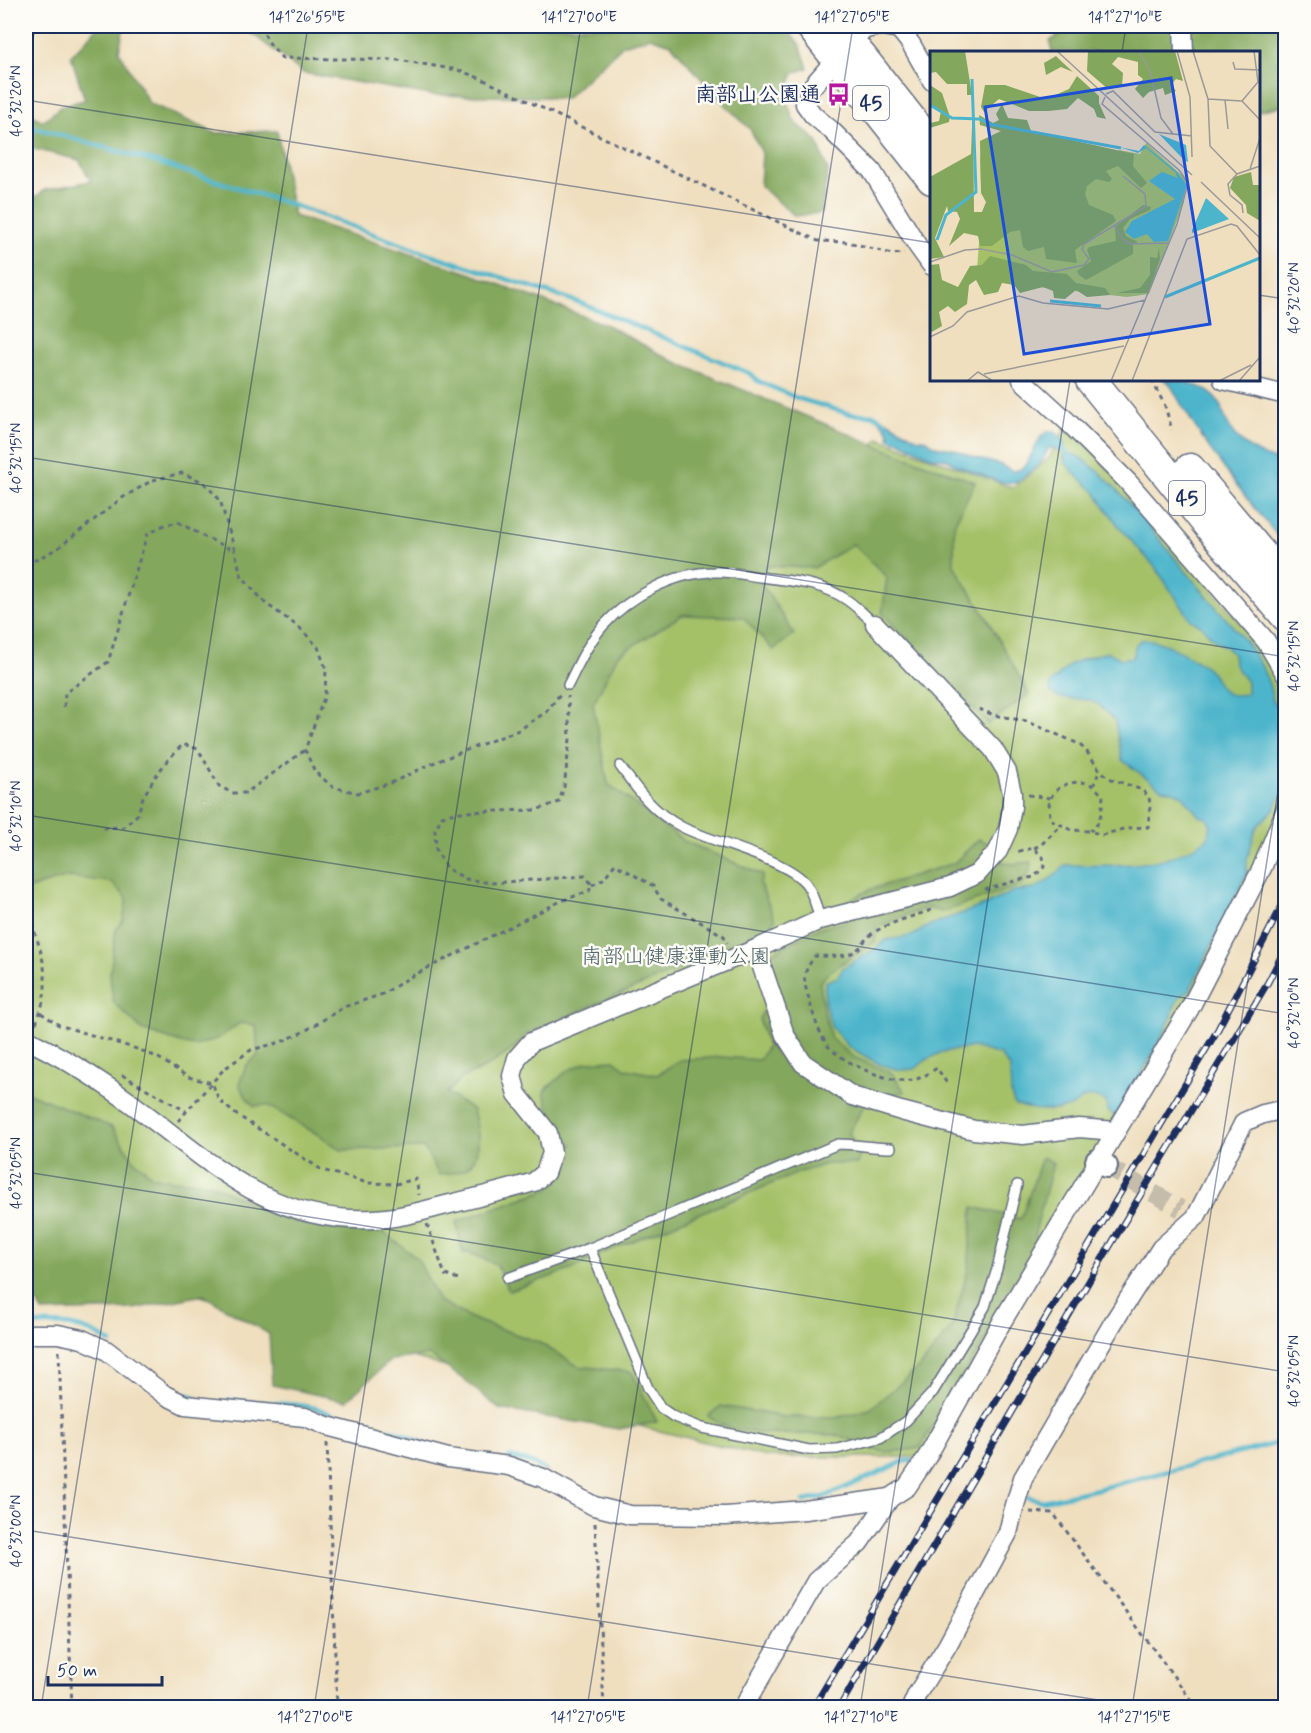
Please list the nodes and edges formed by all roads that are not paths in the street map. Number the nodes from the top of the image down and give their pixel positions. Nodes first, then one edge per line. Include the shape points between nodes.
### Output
1 (811, 26) edge
2 (881, 26) edge
3 (1183, 26) edge
4 (840, 41) edge
5 (1184, 51) edge
6 (930, 77) edge
7 (930, 144) edge
8 (930, 176) edge
9 (924, 240) edge
10 (930, 260) edge
11 (1023, 381) edge
12 (1092, 381) edge
13 (1116, 381) edge
14 (1232, 381) edge
15 (1260, 384) edge
16 (1286, 395) edge
17 (1286, 583) edge
18 (1286, 616) edge
19 (875, 624) joint
20 (1286, 675) edge
21 (568, 685) road end
22 (620, 766) dead end
23 (1286, 809) edge
24 (820, 920) junction
25 (756, 949) junction
26 (27, 1040) edge
27 (1286, 1109) edge
28 (1116, 1131) junction
29 (891, 1148) dead end
30 (1017, 1185) dead end
31 (590, 1248) junction
32 (508, 1278) dead end
33 (26, 1336) edge
34 (890, 1498) junction
35 (743, 1707) edge
36 (911, 1707) edge

1 - 4 highway, 45
2 - 4 street
2 - 6 street via 899,28
3 - 5 street
4 - 7 highway, 45
4 - 8 highway, 45
4 - 9 street via 805,104 872,171
9 - 10 street
11 - 20 street via 1128,482 1266,641
12 - 18 highway, 45
13 - 17 highway, 45
14 - 15 street
15 - 16 street
19 - 21 lane via 847,600 802,582 695,573 652,589 626,606 603,627
19 - 24 street via 993,749 1007,772 1012,793 1008,830 998,851 976,874 950,887
22 - 24 lane via 641,796 682,827 791,870 806,884
23 - 28 street via 1262,868 1190,1008
24 - 25 street
25 - 26 street via 531,1042 517,1058 512,1076 517,1094 548,1133 552,1153 545,1173 534,1182 402,1216 345,1219 312,1213 257,1194 224,1174 108,1087
25 - 28 street via 785,1035 803,1063 852,1096 974,1130 1023,1135 1079,1128
27 - 36 street via 1244,1122 1189,1213 1161,1248 1113,1323 1023,1478 1008,1533
28 - 34 street via 1102,1163 1003,1320 927,1457 907,1486
29 - 31 lane via 838,1144
30 - 31 lane via 985,1307 933,1392 906,1421 880,1438 837,1449 809,1450 702,1428 661,1408 648,1388
31 - 32 lane
33 - 34 street via 58,1334 82,1339 106,1350 165,1395 185,1405 305,1417 448,1458 510,1466 543,1478 594,1506 630,1515 726,1516
34 - 35 street via 859,1542 816,1581

